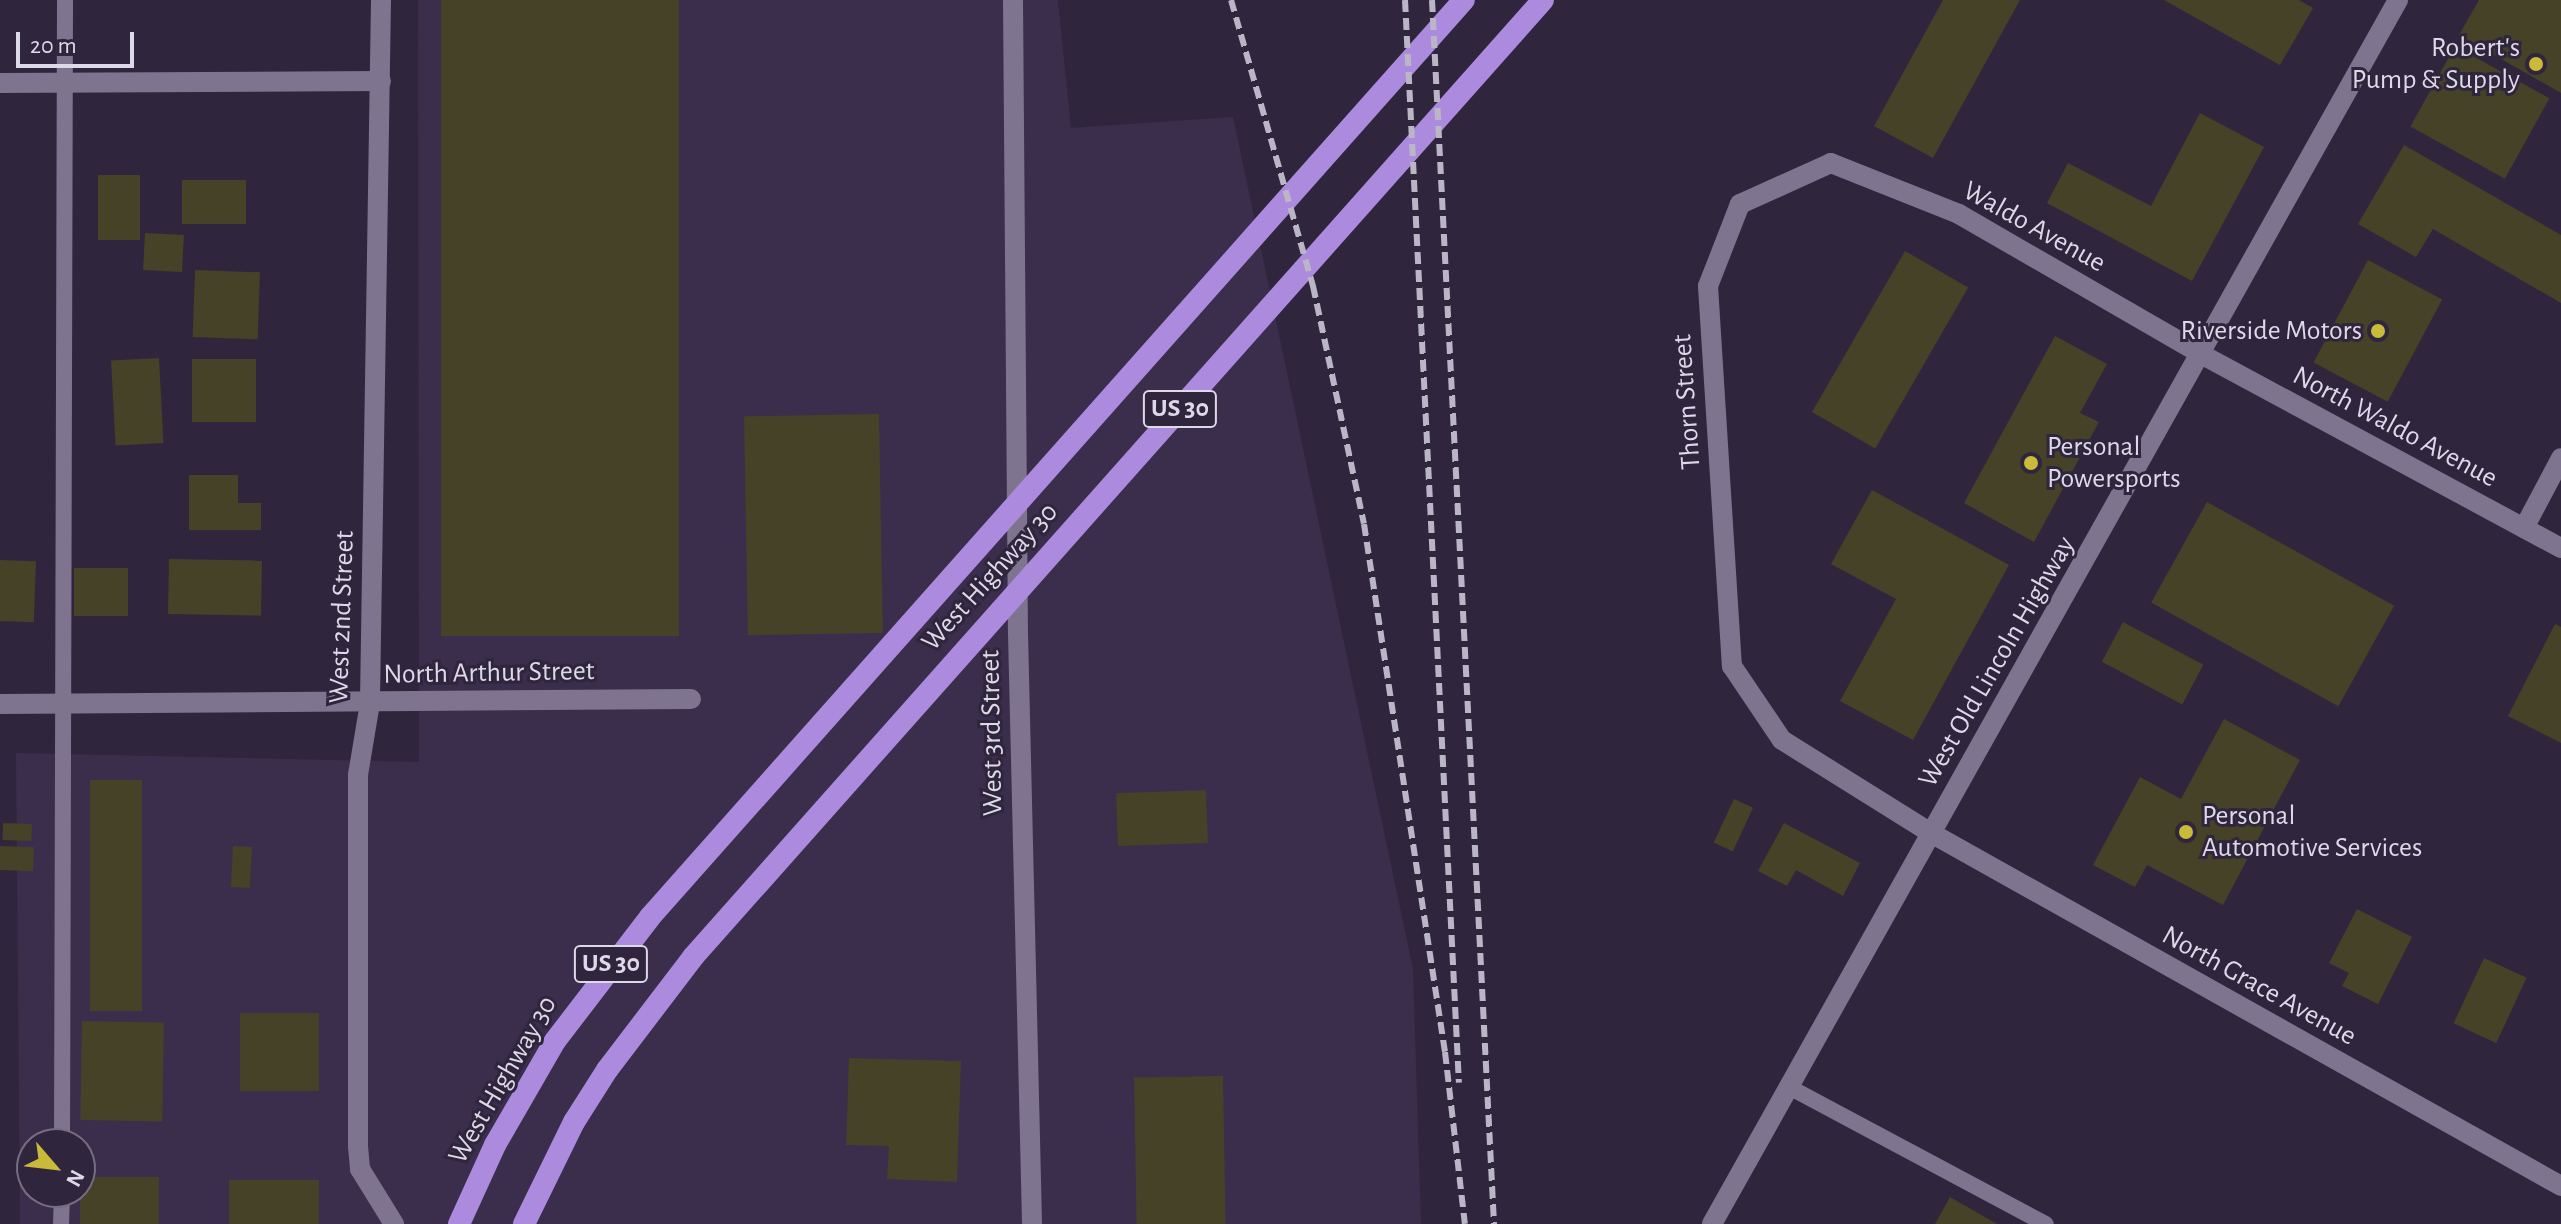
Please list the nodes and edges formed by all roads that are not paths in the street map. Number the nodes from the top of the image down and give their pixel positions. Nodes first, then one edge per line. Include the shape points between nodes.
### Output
1 (65, 0) edge
2 (381, 0) edge
3 (1013, 0) edge
4 (1464, 0) edge
5 (1543, 0) edge
6 (2398, 0) edge
7 (66, 81) junction
8 (381, 81) junction
9 (0, 83) edge
10 (1831, 163) joint
11 (2203, 355) junction
12 (2561, 458) edge
13 (2524, 528) junction
14 (2561, 548) edge
15 (691, 699) dead end
16 (63, 703) junction
17 (370, 703) junction
18 (0, 704) edge
19 (1931, 833) junction
20 (1789, 1087) junction
21 (62, 1128) edge
22 (2561, 1186) edge
23 (394, 1224) edge
24 (459, 1224) edge
25 (524, 1224) edge
26 (1032, 1224) edge
27 (1712, 1224) edge
28 (2046, 1224) edge

1 - 7 lane
2 - 8 street, West 2nd Street
3 - 26 street, West 3rd Street via 1018,649
4 - 24 highway, West Highway 30 / US 30 via 650,917 555,1041 495,1145
5 - 25 highway, West Highway 30 / US 30 via 643,1019 574,1122
6 - 11 street, West Old Lincoln Highway
7 - 8 street
7 - 9 street
7 - 16 lane
8 - 17 street, West 2nd Street
10 - 11 street, Waldo Avenue via 1959,214
10 - 19 street, Thorn Street via 1740,204 1708,286 1732,666 1782,740
11 - 13 street, North Waldo Avenue
11 - 19 street, West Old Lincoln Highway
12 - 13 street
13 - 14 street, North Waldo Avenue
15 - 17 street, North Arthur Street
16 - 17 street, North Arthur Street
16 - 18 street, North Arthur Street
16 - 21 lane
17 - 23 street, West 2nd Street via 358,775 358,1146 360,1169
19 - 20 street, West Old Lincoln Highway
19 - 22 street, North Grace Avenue
20 - 27 street, West Old Lincoln Highway
20 - 28 lane

